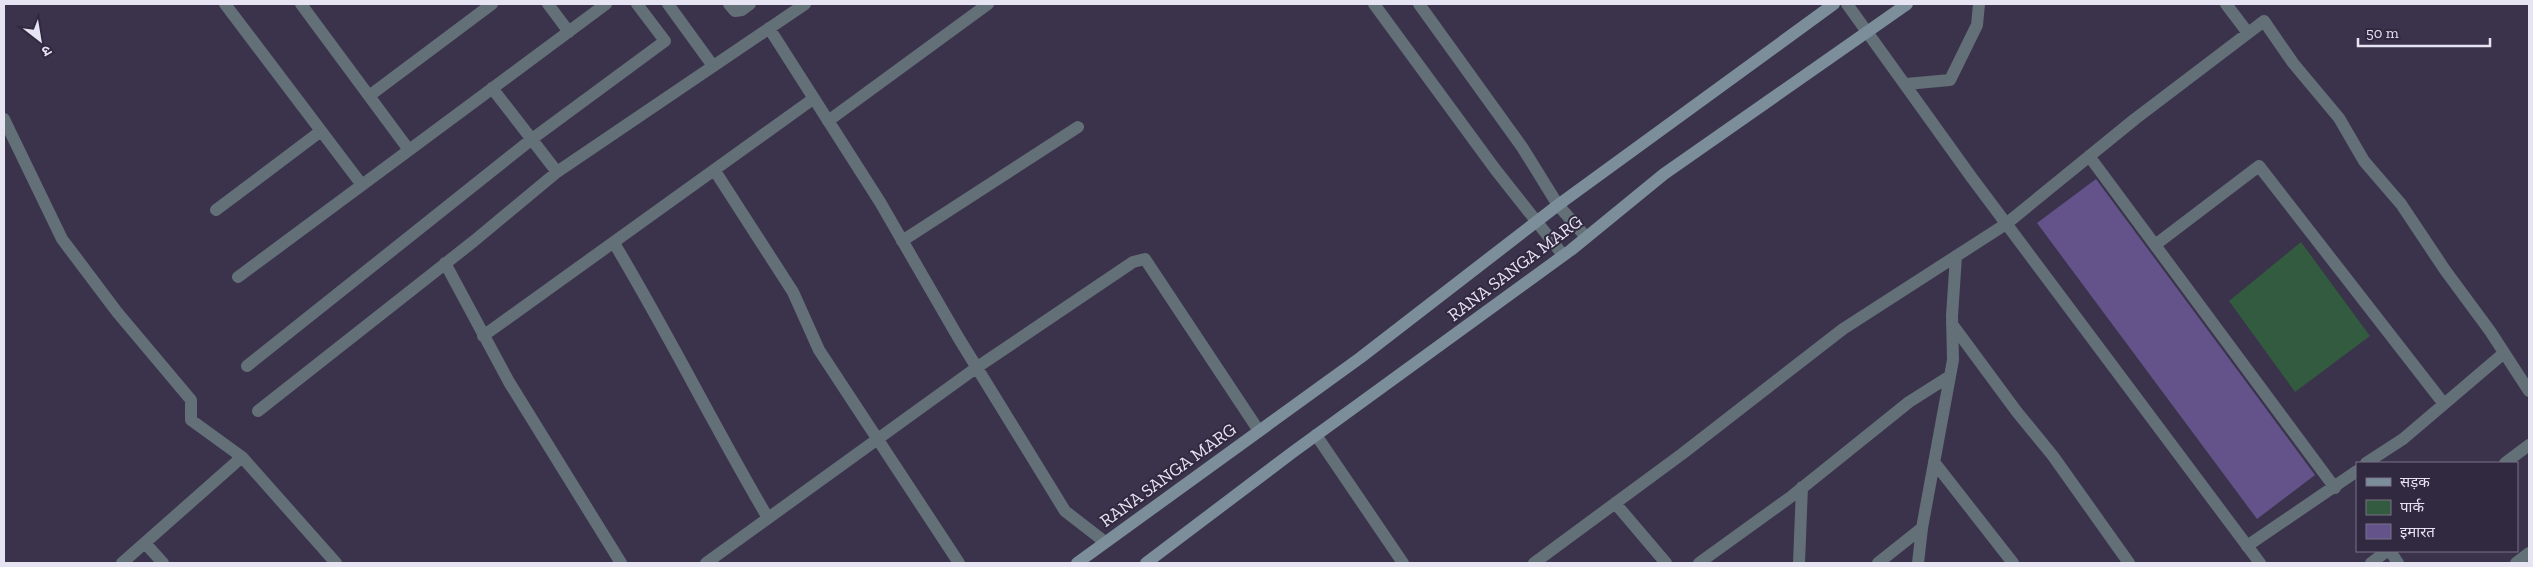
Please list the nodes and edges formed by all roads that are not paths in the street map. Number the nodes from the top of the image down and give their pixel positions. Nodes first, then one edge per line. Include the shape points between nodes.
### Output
1 (225, 4) edge
2 (301, 4) edge
3 (492, 4) edge
4 (548, 4) edge
5 (606, 4) edge
6 (637, 4) edge
7 (668, 4) edge
8 (729, 4) edge
9 (750, 4) edge
10 (805, 4) edge
11 (988, 4) edge
12 (1374, 4) edge
13 (1419, 4) edge
14 (1834, 4) edge
15 (1847, 4) edge
16 (1907, 4) edge
17 (1979, 4) edge
18 (2226, 4) edge
19 (768, 28) junction
20 (1868, 31) junction
21 (569, 32) junction
22 (2248, 33) junction
23 (713, 66) junction
24 (1906, 84) junction
25 (492, 88) junction
26 (369, 96) junction
27 (813, 99) junction
28 (4, 119) edge
29 (828, 121) junction
30 (1078, 127) dead end
31 (321, 131) junction
32 (532, 139) junction
33 (409, 150) junction
34 (2089, 156) junction
35 (715, 171) junction
36 (557, 172) junction
37 (362, 185) junction
38 (1558, 205) junction
39 (216, 210) dead end
40 (1536, 221) junction
41 (2006, 224) junction
42 (1586, 238) junction
43 (902, 241) junction
44 (614, 243) junction
45 (2155, 245) junction
46 (1563, 256) junction
47 (1956, 256) junction
48 (445, 263) junction
49 (238, 277) dead end
50 (1952, 324) junction
51 (483, 336) junction
52 (2504, 353) junction
53 (247, 366) dead end
54 (976, 368) junction
55 (1950, 376) junction
56 (2529, 391) edge
57 (2444, 404) junction
58 (258, 411) dead end
59 (1258, 431) junction
60 (1316, 435) junction
61 (878, 439) junction
62 (2529, 445) edge
63 (242, 457) junction
64 (1934, 462) junction
65 (2368, 462) edge
66 (2506, 462) edge
67 (2356, 472) edge
68 (1802, 487) junction
69 (2335, 488) junction
70 (1615, 503) junction
71 (768, 518) junction
72 (1922, 528) junction
73 (1105, 542) junction
74 (145, 543) junction
75 (2247, 546) junction
76 (1548, 552) junction
77 (2387, 552) edge
78 (2389, 552) edge
79 (2529, 553) edge
80 (122, 563) edge
81 (163, 563) edge
82 (336, 563) edge
83 (621, 563) edge
84 (706, 563) edge
85 (959, 563) edge
86 (1077, 563) edge
87 (1146, 563) edge
88 (1403, 563) edge
89 (1534, 563) edge
90 (1556, 563) edge
91 (1666, 563) edge
92 (1699, 563) edge
93 (1798, 563) edge
94 (1878, 563) edge
95 (1918, 563) edge
96 (2013, 563) edge
97 (2129, 563) edge
98 (2260, 563) edge
99 (2372, 563) edge
100 (2398, 563) edge
101 (2516, 563) edge

1 - 31 street
2 - 26 street
3 - 26 street
4 - 21 street
5 - 21 street
6 - 32 street via 666,41
7 - 23 street
8 - 9 street via 735,11
10 - 19 street
11 - 29 street
12 - 40 street
13 - 38 street via 1522,147
14 - 38 main road, RANA SANGA MARG
15 - 20 street
16 - 20 main road, RANA SANGA MARG
17 - 24 street via 1977,25 1950,80
18 - 22 street
19 - 23 street
19 - 27 street
20 - 24 street
20 - 42 main road, RANA SANGA MARG via 1664,174
21 - 25 street
22 - 34 street
22 - 52 street via 2264,21 2293,63 2339,118 2364,161 2401,204
23 - 36 street
24 - 41 street
25 - 32 street
25 - 33 street
26 - 33 street
27 - 29 street
27 - 35 street
28 - 63 street via 62,239 117,312 191,400 191,420
29 - 43 street
30 - 43 street
31 - 37 street
31 - 39 street
32 - 36 street
32 - 53 street
33 - 37 street
34 - 41 street
34 - 45 street
35 - 44 street
35 - 61 street via 792,292 819,350
36 - 48 street
37 - 49 street
38 - 40 main road, RANA SANGA MARG
38 - 42 street
40 - 46 street
40 - 59 main road, RANA SANGA MARG via 1360,358
41 - 47 street
41 - 75 street
42 - 46 main road, RANA SANGA MARG
43 - 54 street
44 - 51 street
44 - 71 street
45 - 57 street via 2259,166
45 - 69 street
46 - 60 main road, RANA SANGA MARG
47 - 50 street
47 - 70 street via 1843,329
48 - 51 street
48 - 58 street
50 - 55 street
50 - 97 street via 2053,456
51 - 83 street via 546,445
52 - 56 street
52 - 57 street
54 - 59 street via 1133,262 1145,259
54 - 61 street
54 - 73 street via 1064,512
55 - 64 street
55 - 68 street via 1909,402
57 - 65 street via 2403,439
59 - 73 main road, RANA SANGA MARG
60 - 87 main road, RANA SANGA MARG
60 - 88 street
61 - 71 street
61 - 85 street
62 - 66 street
63 - 74 street
63 - 82 street
64 - 72 street
64 - 96 street
67 - 69 street
68 - 92 street
68 - 93 street
69 - 75 street
70 - 76 street
70 - 91 street
71 - 84 street
72 - 94 street
72 - 95 street
73 - 86 main road, RANA SANGA MARG
74 - 80 street
74 - 81 street
75 - 98 street
76 - 89 street
76 - 90 street
77 - 99 street
78 - 100 street
79 - 101 street

